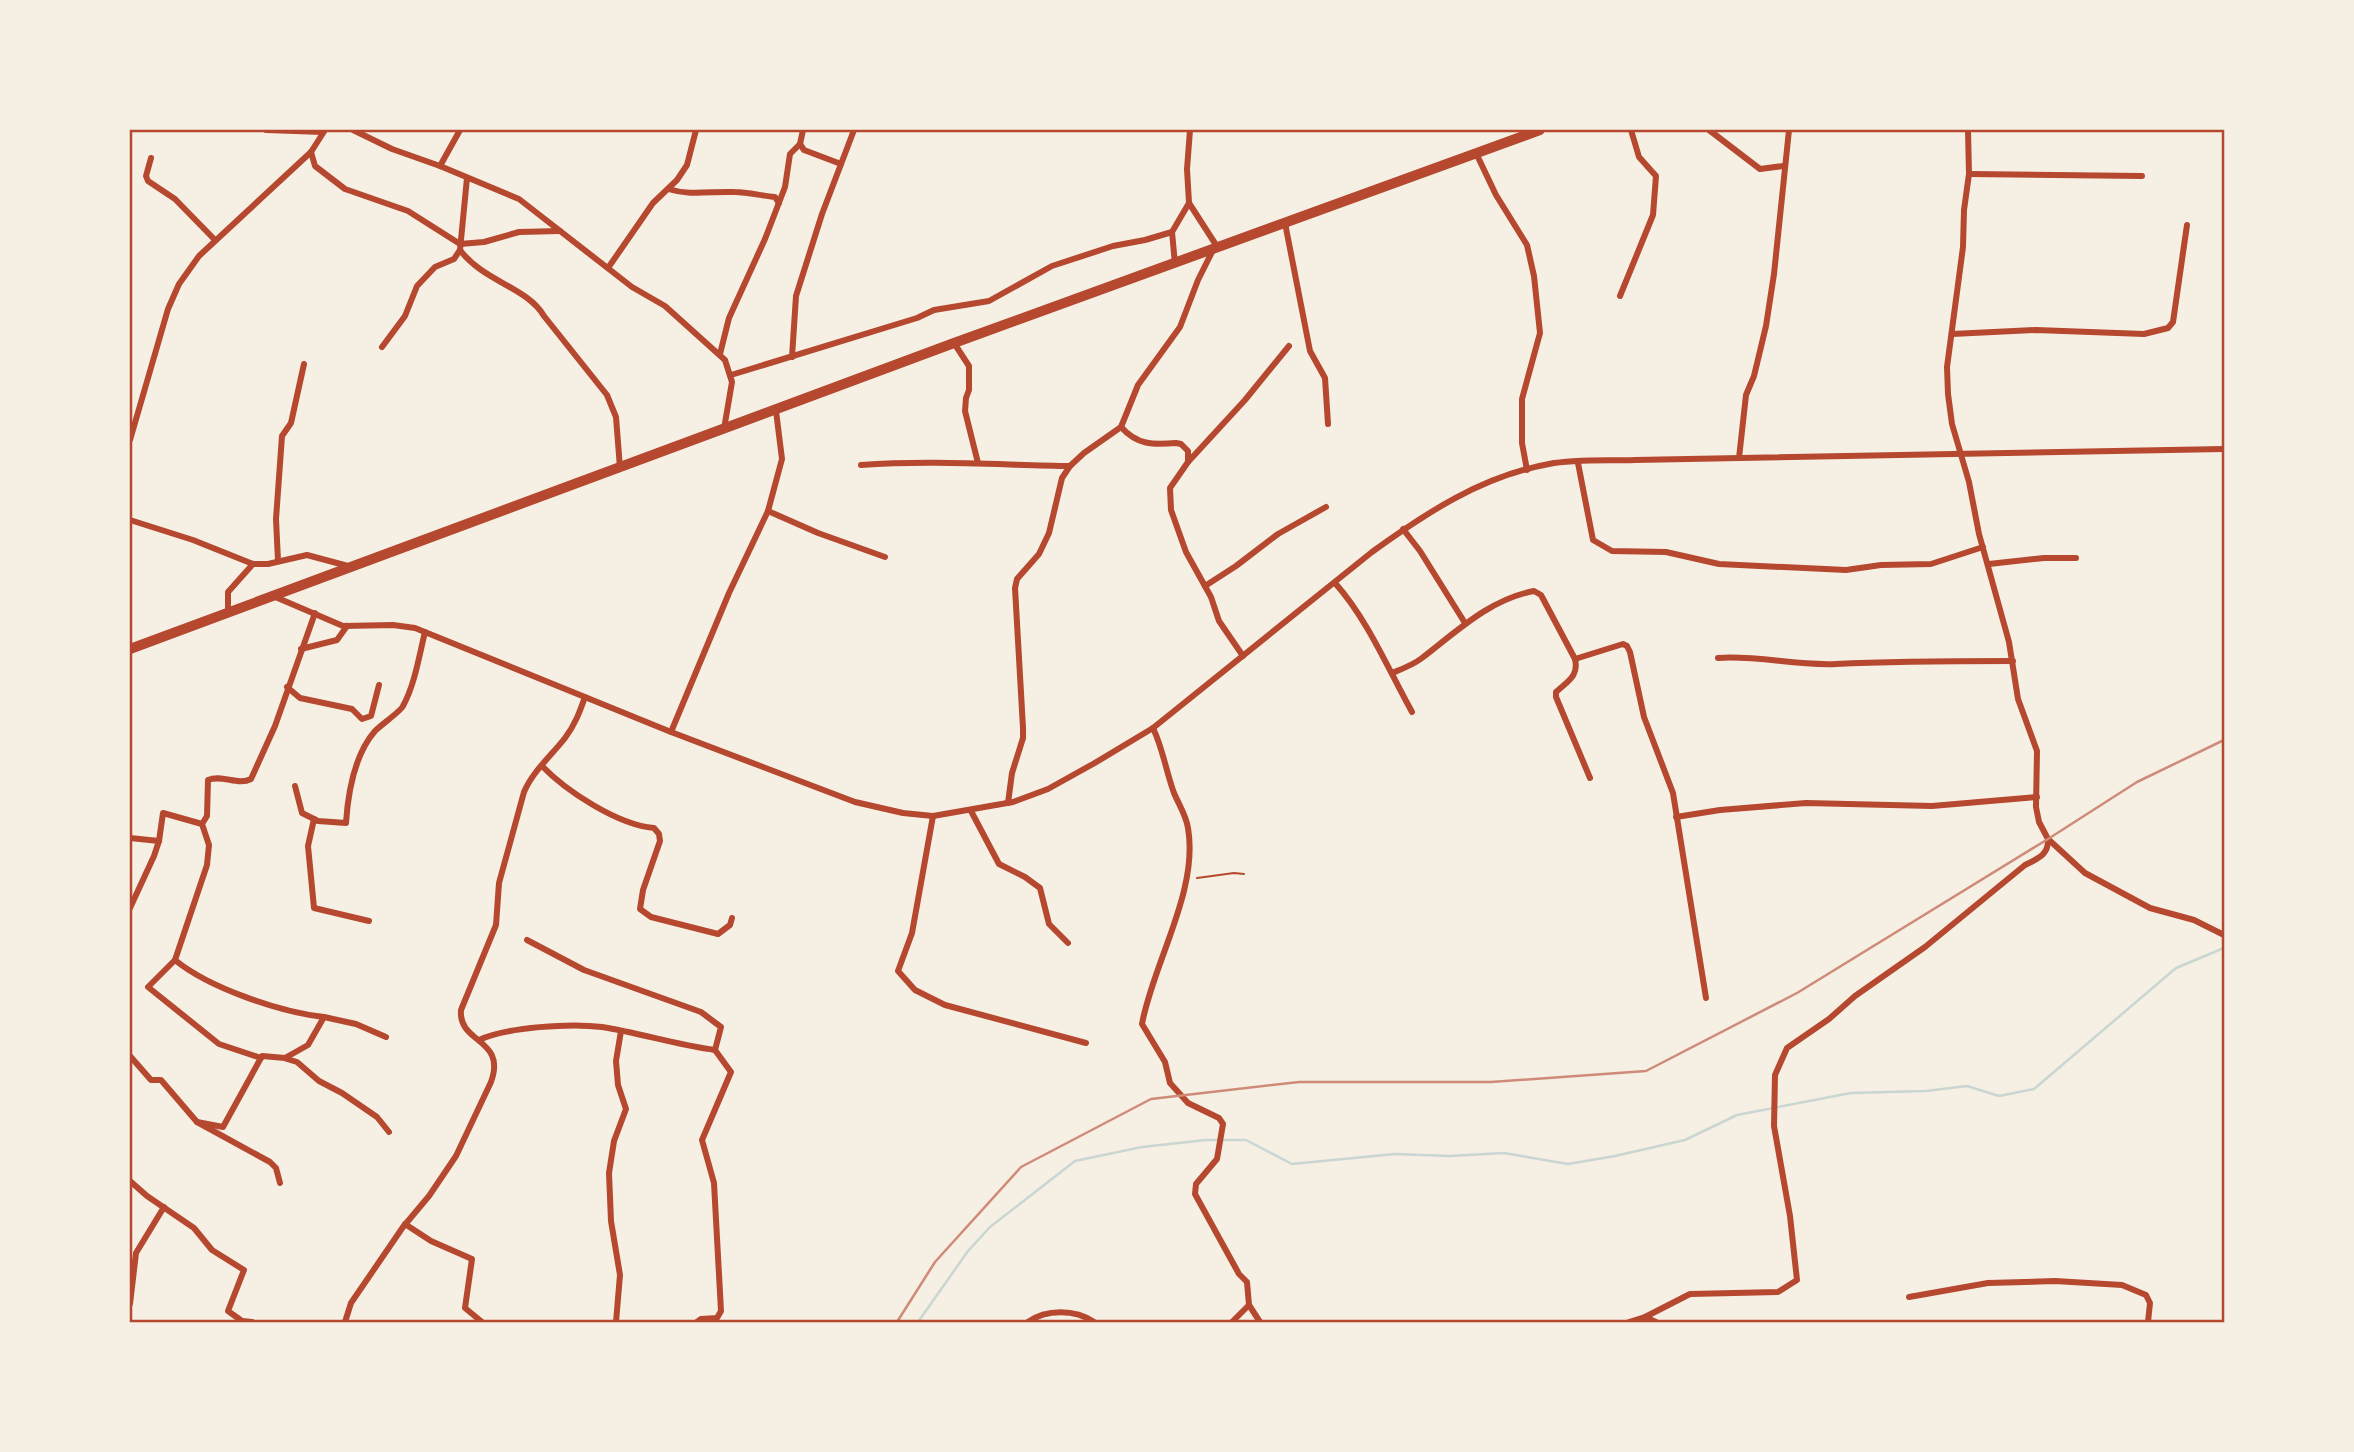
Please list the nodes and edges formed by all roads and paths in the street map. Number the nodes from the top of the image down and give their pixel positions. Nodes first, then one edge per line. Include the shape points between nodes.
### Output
1 (266, 130) edge
2 (353, 130) edge
3 (460, 130) edge
4 (696, 130) edge
5 (803, 130) edge
6 (854, 130) edge
7 (1190, 130) edge
8 (1540, 130) edge
9 (1631, 130) edge
10 (1709, 130) edge
11 (1788, 130) edge
12 (1968, 130) edge
13 (324, 131) edge
14 (800, 145) junction
15 (311, 152) junction
16 (1476, 153) junction
17 (151, 158) dead end
18 (298, 162) junction
19 (841, 164) junction
20 (315, 166) junction
21 (440, 166) junction
22 (1783, 166) junction
23 (1969, 174) junction
24 (2142, 176) dead end
25 (467, 177) junction
26 (668, 189) junction
27 (1189, 202) junction
28 (779, 203) junction
29 (1285, 223) junction
30 (2187, 225) dead end
31 (560, 231) junction
32 (1172, 232) junction
33 (215, 240) junction
34 (460, 247) junction
35 (1215, 249) junction
36 (1175, 264) junction
37 (608, 268) junction
38 (1620, 296) dead end
39 (1952, 334) junction
40 (954, 343) junction
41 (1289, 346) dead end
42 (382, 347) dead end
43 (720, 354) junction
44 (792, 358) junction
45 (304, 364) dead end
46 (731, 375) junction
47 (776, 411) junction
48 (1328, 424) dead end
49 (1121, 427) junction
50 (724, 430) junction
51 (130, 440) edge
52 (2224, 449) edge
53 (1962, 455) junction
54 (1739, 458) junction
55 (1188, 462) junction
56 (978, 463) junction
57 (1578, 463) junction
58 (861, 466) dead end
59 (1070, 466) junction
60 (620, 468) junction
61 (1527, 470) junction
62 (1326, 507) dead end
63 (768, 511) junction
64 (130, 520) edge
65 (1403, 529) junction
66 (1983, 547) junction
67 (886, 557) dead end
68 (2076, 558) dead end
69 (278, 562) junction
70 (253, 564) junction
71 (1989, 564) junction
72 (352, 567) junction
73 (1335, 583) junction
74 (1205, 586) junction
75 (273, 596) junction
76 (228, 613) junction
77 (315, 613) junction
78 (1465, 623) junction
79 (347, 626) junction
80 (425, 632) junction
81 (130, 649) edge
82 (301, 649) junction
83 (1243, 656) junction
84 (1718, 658) dead end
85 (1575, 659) junction
86 (2013, 661) junction
87 (1392, 673) junction
88 (379, 685) dead end
89 (287, 687) junction
90 (585, 696) junction
91 (1412, 712) dead end
92 (1153, 728) junction
93 (671, 732) junction
94 (542, 765) junction
95 (1590, 778) dead end
96 (295, 786) dead end
97 (2037, 797) junction
98 (1008, 803) junction
99 (971, 811) junction
100 (933, 816) junction
101 (1676, 817) junction
102 (314, 819) junction
103 (202, 824) junction
104 (130, 838) edge
105 (2048, 839) junction
106 (159, 841) junction
107 (1244, 874) dead end
108 (1197, 878) dead end
109 (130, 908) edge
110 (732, 918) dead end
111 (369, 921) dead end
112 (2224, 935) edge
113 (527, 940) dead end
114 (1068, 943) dead end
115 (175, 960) junction
116 (1706, 998) dead end
117 (324, 1017) junction
118 (621, 1031) junction
119 (386, 1037) dead end
120 (479, 1040) junction
121 (1086, 1043) dead end
122 (715, 1050) junction
123 (130, 1056) edge
124 (261, 1058) junction
125 (285, 1058) junction
126 (197, 1122) junction
127 (389, 1132) dead end
128 (130, 1181) edge
129 (279, 1182) dead end
130 (164, 1207) junction
131 (405, 1224) junction
132 (1909, 1297) dead end
133 (130, 1304) edge
134 (1249, 1305) junction
135 (1646, 1317) junction
136 (471, 1319) edge
137 (252, 1322) edge
138 (345, 1322) edge
139 (482, 1322) edge
140 (616, 1322) edge
141 (697, 1322) edge
142 (1028, 1322) edge
143 (1094, 1322) edge
144 (1232, 1322) edge
145 (1260, 1322) edge
146 (1629, 1322) edge
147 (1656, 1322) edge
148 (2148, 1322) edge

1 - 13 street
2 - 21 street
3 - 21 street
4 - 26 street via 687,165
5 - 14 street
6 - 19 street
7 - 27 street
8 - 16 main road
9 - 38 street via 1639,158 1656,176 1656,191 1653,215
10 - 22 street via 1760,169
11 - 22 street
12 - 23 street
13 - 15 street
14 - 19 street
14 - 28 street via 790,154
15 - 18 street
15 - 20 street
16 - 29 main road
16 - 61 street via 1527,245 1534,276 1540,333 1522,399
17 - 33 street via 148,181 174,199
18 - 20 street
18 - 33 street
19 - 44 street via 796,296
20 - 34 street via 345,189 408,211
21 - 25 street
22 - 54 street via 1774,274 1766,326 1746,395
23 - 24 street
23 - 39 street
25 - 31 street via 519,200
25 - 34 street
26 - 28 street via 695,194 735,191 775,197
26 - 37 street
27 - 32 street
27 - 35 street
28 - 43 street via 729,318
29 - 35 main road
29 - 48 street via 1310,351 1325,379
30 - 39 street via 2173,322 2168,328 2131,335 2036,330
31 - 34 street via 519,232
31 - 37 street
32 - 36 street
32 - 44 street via 1052,266 989,301 934,310
33 - 51 street via 178,284
34 - 42 street via 454,259 435,268 417,286 405,316
34 - 60 street via 486,275 537,305 607,395 616,418
35 - 36 main road
35 - 49 street via 1180,327 1138,385
36 - 40 main road
37 - 43 street via 665,306
39 - 53 street via 1948,394
40 - 47 main road
40 - 56 street via 969,366 965,411
41 - 55 street
43 - 46 street
44 - 46 street
45 - 69 street via 291,423 282,436
46 - 50 street
47 - 50 main road
47 - 63 street via 782,458
49 - 55 street via 1144,443 1181,444 1188,452
49 - 59 street
50 - 60 main road
52 - 53 street
53 - 54 street
53 - 66 street
54 - 57 street
55 - 74 street via 1168,496 1186,552
56 - 58 street
56 - 59 street
57 - 61 street
57 - 66 street via 1593,540 1612,551 1666,552 1719,564 1846,570 1931,564
59 - 98 street via 1062,478 1043,547 1022,571 1015,588 1023,738
60 - 72 main road
61 - 65 street via 1488,481
62 - 74 street via 1278,534
63 - 67 street
63 - 93 street
64 - 70 street
65 - 73 street
65 - 78 street
66 - 71 street
68 - 71 street
69 - 70 street
69 - 72 street via 307,555
70 - 76 street via 229,592
71 - 86 street
72 - 75 main road
73 - 83 street
73 - 87 street
74 - 83 street via 1219,621
75 - 76 main road
75 - 77 street
76 - 81 main road
77 - 79 street
77 - 82 street
78 - 85 street via 1534,591 1541,594
78 - 87 street via 1420,660
79 - 80 street via 393,625
79 - 82 street via 337,640
80 - 90 street
80 - 102 street via 404,705 372,735 357,765 346,823
82 - 89 street
83 - 92 street
84 - 86 street via 1835,664
85 - 95 street via 1575,676 1556,697
85 - 101 street via 1612,646 1627,646 1644,717 1668,776
86 - 97 street via 2018,699 2037,751
87 - 91 street
88 - 89 street via 371,716 362,719 352,709 300,698
89 - 103 street via 251,779 208,780
90 - 93 street
90 - 94 street via 578,717
92 - 98 street via 1048,789
92 - 134 street via 1185,817 1189,861 1142,1024 1165,1062 1170,1083 1188,1103 1219,1118 1223,1125 1217,1159 1196,1184 1195,1194 1247,1282
93 - 100 street via 855,802
94 - 110 street via 567,789 611,815 638,827 654,828 659,834 640,909 651,917 718,934
94 - 120 street via 524,792 499,883 496,925 461,1010 463,1027
96 - 102 street via 302,813
97 - 101 street via 1946,806 1805,803
97 - 105 street via 2039,822
98 - 99 street
99 - 100 street
99 - 114 street via 999,864 1041,888 1049,924
100 - 121 street via 912,933 898,971 915,990 945,1005
101 - 116 street
102 - 111 street via 308,846 314,908
103 - 106 street via 163,813
103 - 115 street via 209,845 207,865
104 - 106 street
105 - 112 street via 2085,873 2130,898
105 - 135 street via 2041,857 1787,1048 1775,1075 1774,1126 1797,1280 1778,1292 1690,1294
106 - 109 street
107 - 108 path
113 - 122 street via 584,970 701,1012 721,1027
115 - 117 street via 186,970 230,990 288,1011
115 - 124 street via 148,986 219,1044
117 - 119 street
117 - 125 street via 308,1045
118 - 120 street via 524,1028
118 - 122 street
118 - 140 street via 616,1061 626,1109 609,1173 620,1275
120 - 131 street via 492,1053 496,1071 456,1156
122 - 141 street via 731,1072 702,1140 714,1183 721,1311 717,1318
123 - 126 street via 151,1080 161,1080
124 - 125 street
124 - 126 street via 223,1127
125 - 127 street via 377,1117
126 - 129 street via 270,1162
128 - 130 street
130 - 133 street via 136,1253
130 - 137 street via 194,1228 212,1250 244,1270 228,1311
131 - 136 street via 472,1259 465,1308
131 - 138 street via 351,1303
132 - 148 street via 1988,1283 2122,1285 2146,1295
134 - 144 street
134 - 145 street
135 - 146 street
135 - 147 street
136 - 139 street
142 - 143 street via 1050,1313 1068,1313

